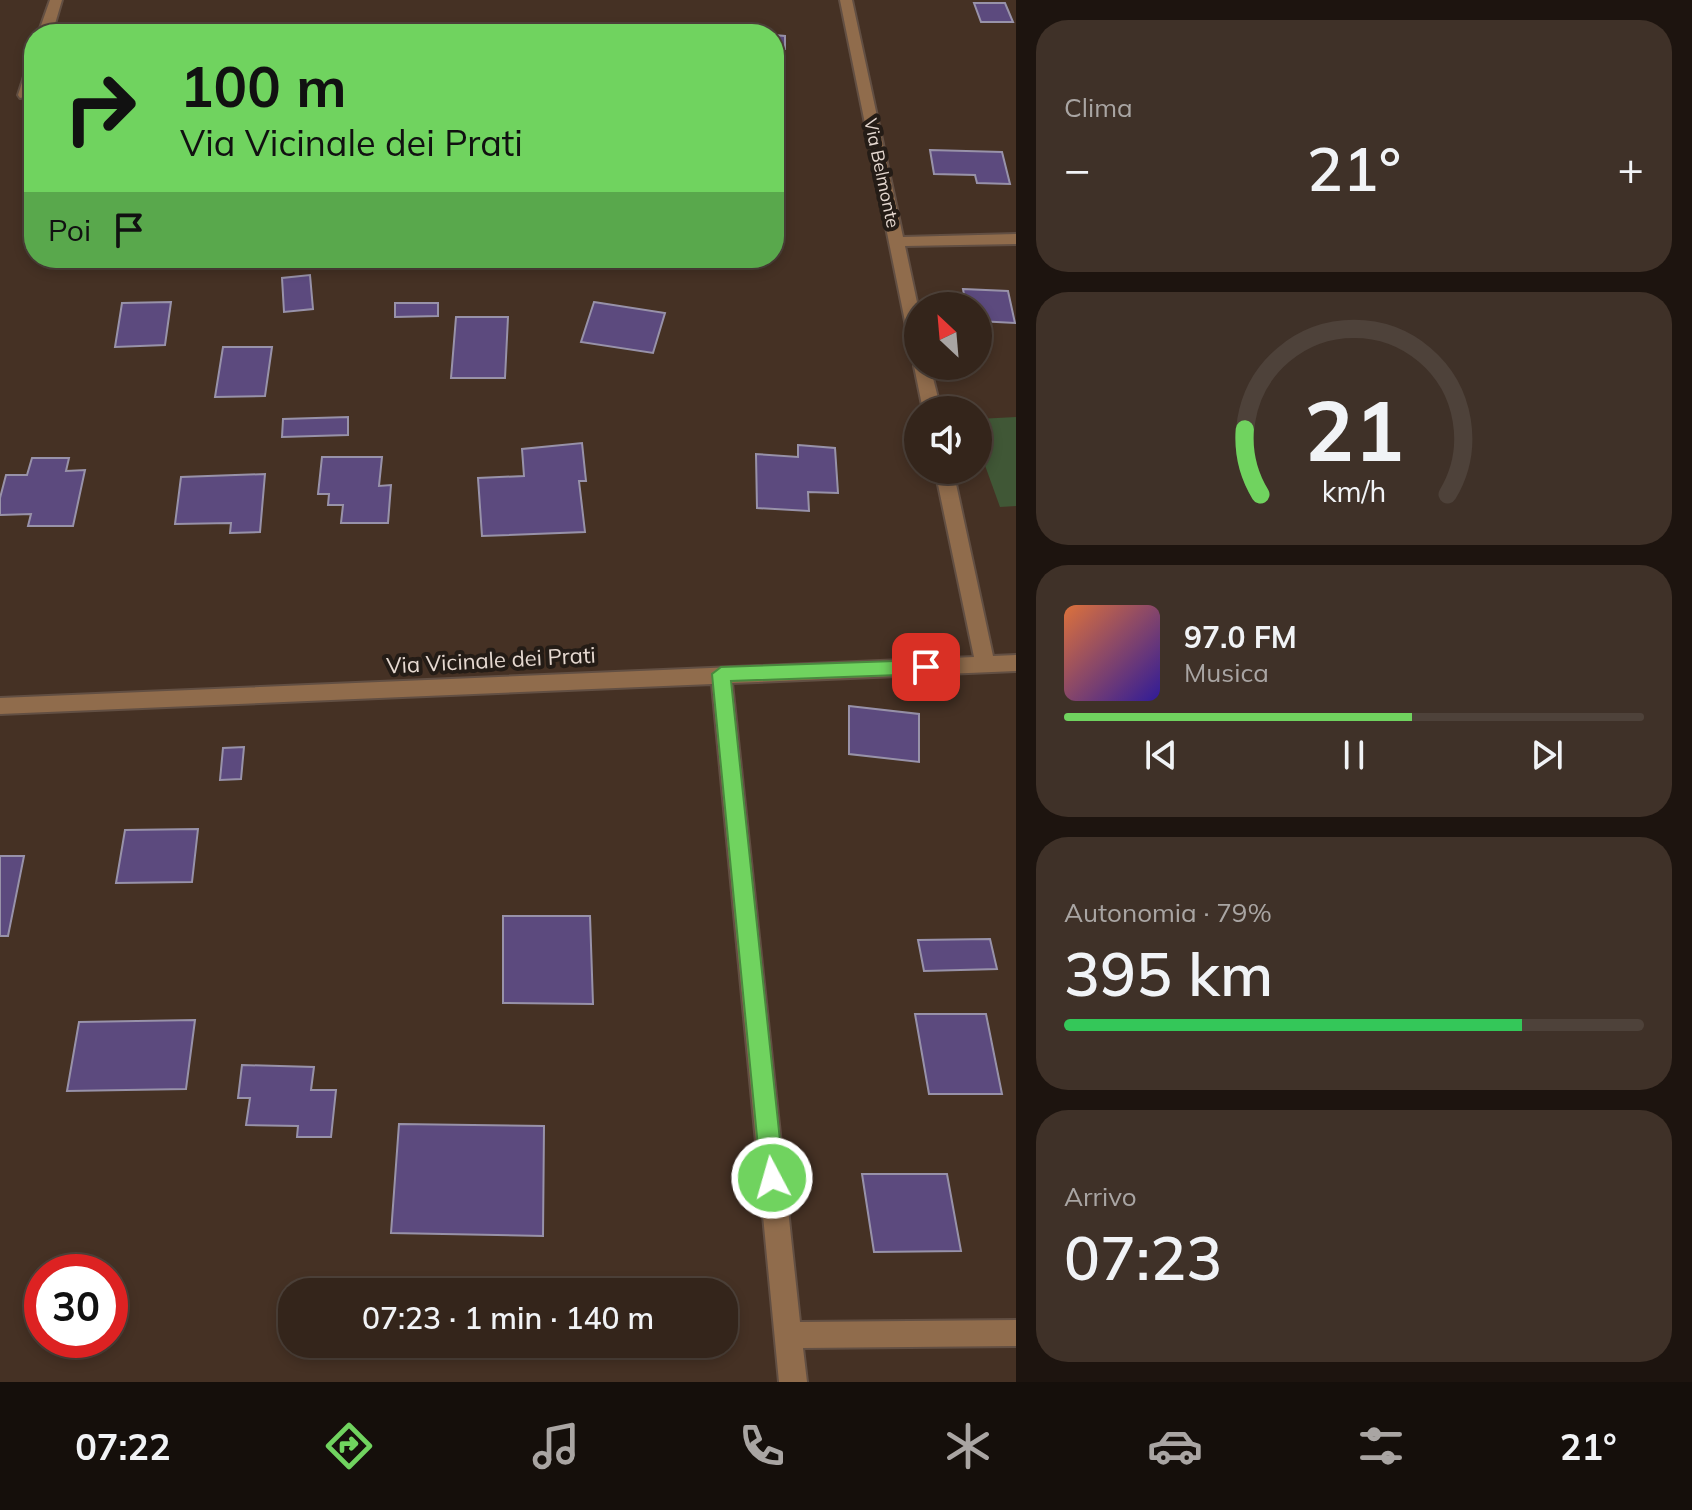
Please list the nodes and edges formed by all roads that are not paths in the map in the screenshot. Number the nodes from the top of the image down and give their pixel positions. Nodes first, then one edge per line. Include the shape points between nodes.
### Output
1 (56, 0) edge
2 (846, 0) edge
3 (48, 24) edge
4 (1016, 239) edge
5 (896, 242) junction
6 (907, 292) edge
7 (947, 484) edge
8 (1016, 663) edge
9 (985, 664) junction
10 (721, 674) junction
11 (0, 706) edge
12 (1016, 1333) edge
13 (788, 1335) junction
14 (793, 1382) edge

1 - 3 street
2 - 5 street, Via Belmonte
4 - 5 street
5 - 6 street, Via Belmonte
7 - 9 street
8 - 9 street, Via Vicinale dei Prati
9 - 10 street, Via Vicinale dei Prati
10 - 11 street, Via Vicinale dei Prati
10 - 13 street
12 - 13 street
13 - 14 street

